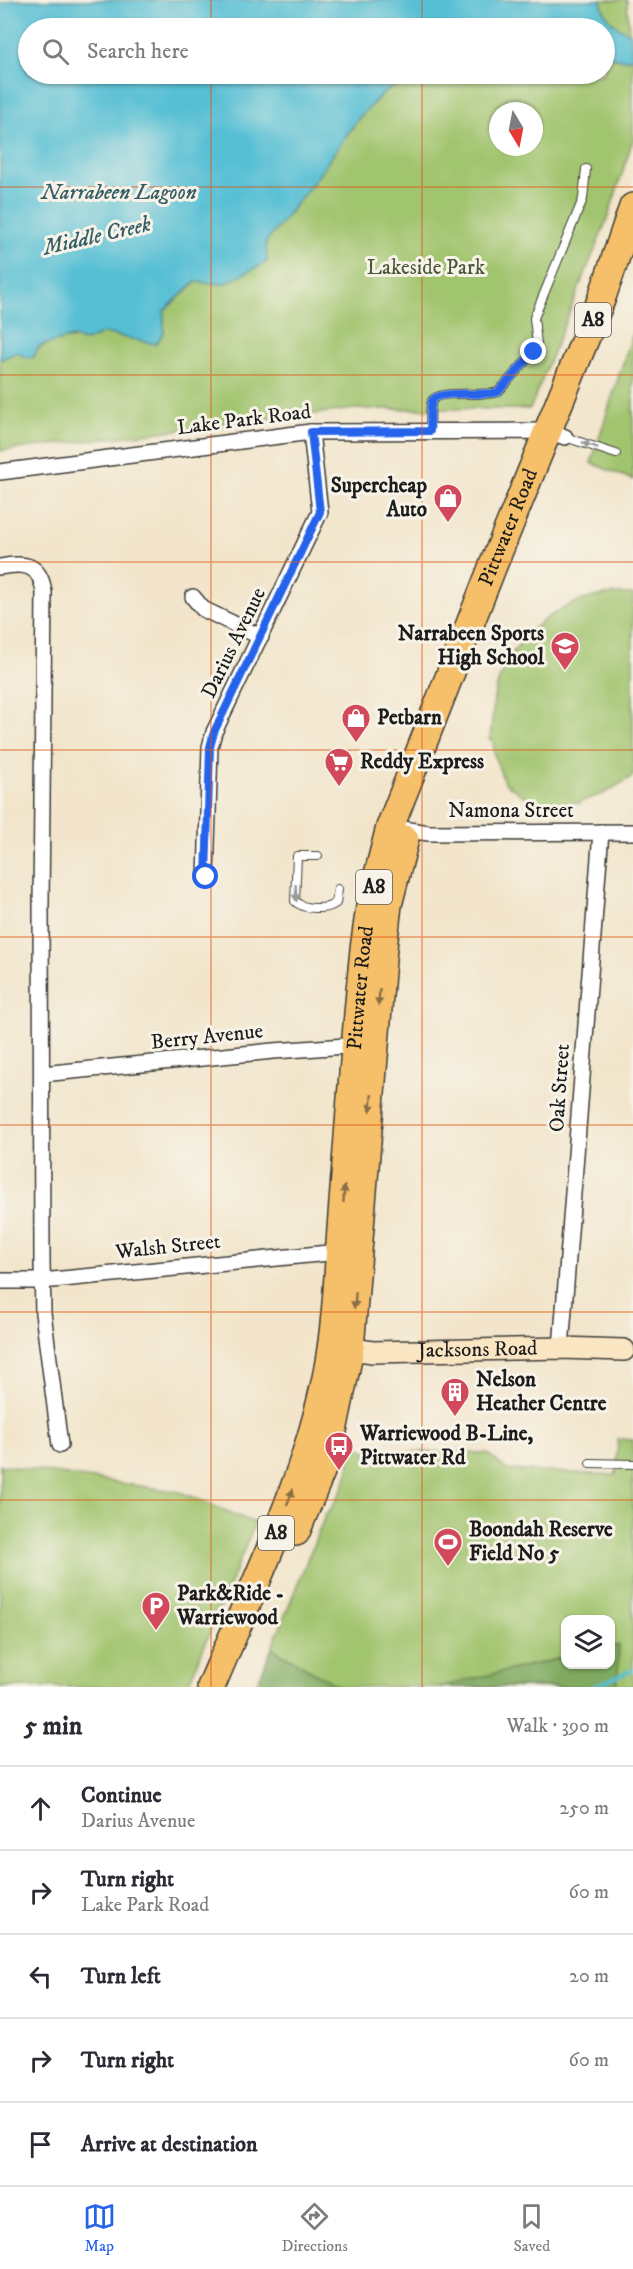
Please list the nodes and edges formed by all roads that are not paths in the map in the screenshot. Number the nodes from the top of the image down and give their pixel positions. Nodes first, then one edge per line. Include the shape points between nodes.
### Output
1 (586, 169) dead end
2 (633, 207) edge
3 (633, 263) edge
4 (430, 431) junction
5 (311, 432) junction
6 (557, 434) junction
7 (616, 454) dead end
8 (0, 472) edge
9 (0, 567) edge
10 (193, 597) dead end
11 (261, 637) junction
12 (399, 829) junction
13 (601, 832) junction
14 (633, 832) edge
15 (318, 856) dead end
16 (206, 877) dead end
17 (338, 889) dead end
18 (365, 1045) junction
19 (42, 1074) junction
20 (339, 1252) junction
21 (0, 1281) edge
22 (42, 1281) junction
23 (341, 1347) junction
24 (561, 1348) junction
25 (630, 1349) edge
26 (60, 1445) dead end
27 (590, 1463) dead end
28 (633, 1464) edge
29 (211, 1687) edge
30 (231, 1687) edge

1 - 4 lane via 583,199 534,318 534,352 498,392 441,394 434,398
2 - 6 highway, Pittwater Road / A8
3 - 6 highway, Pittwater Road / A8
4 - 5 street, Lake Park Road
4 - 6 street, Lake Park Road
5 - 8 street, Lake Park Road
5 - 11 street, Darius Avenue via 320,512
7 -> 6 lane
6 - 12 highway, Pittwater Road / A8
9 - 19 street via 28,566 38,572 44,592
10 - 11 street via 203,609
11 - 16 street, Darius Avenue via 210,747
12 - 13 street, Namona Street
12 - 18 highway, Pittwater Road / A8 via 370,906
13 - 14 street, Namona Street
13 - 24 street, Oak Street
15 -> 17 lane via 297,855 295,901 301,906 330,907 336,903
18 - 19 street, Berry Avenue
20 -> 18 highway, Pittwater Road / A8
18 -> 23 highway, Pittwater Road / A8
19 - 22 street
20 - 22 street, Walsh Street
20 - 23 highway, Pittwater Road / A8
21 - 22 street, Walsh Street
22 - 26 street
23 - 24 street, Jacksons Road via 373,1352
29 -> 23 highway, Pittwater Road / A8 via 293,1491
23 - 30 highway, Pittwater Road / A8 via 341,1402 322,1467
24 - 25 street, Jacksons Road
27 - 28 lane

